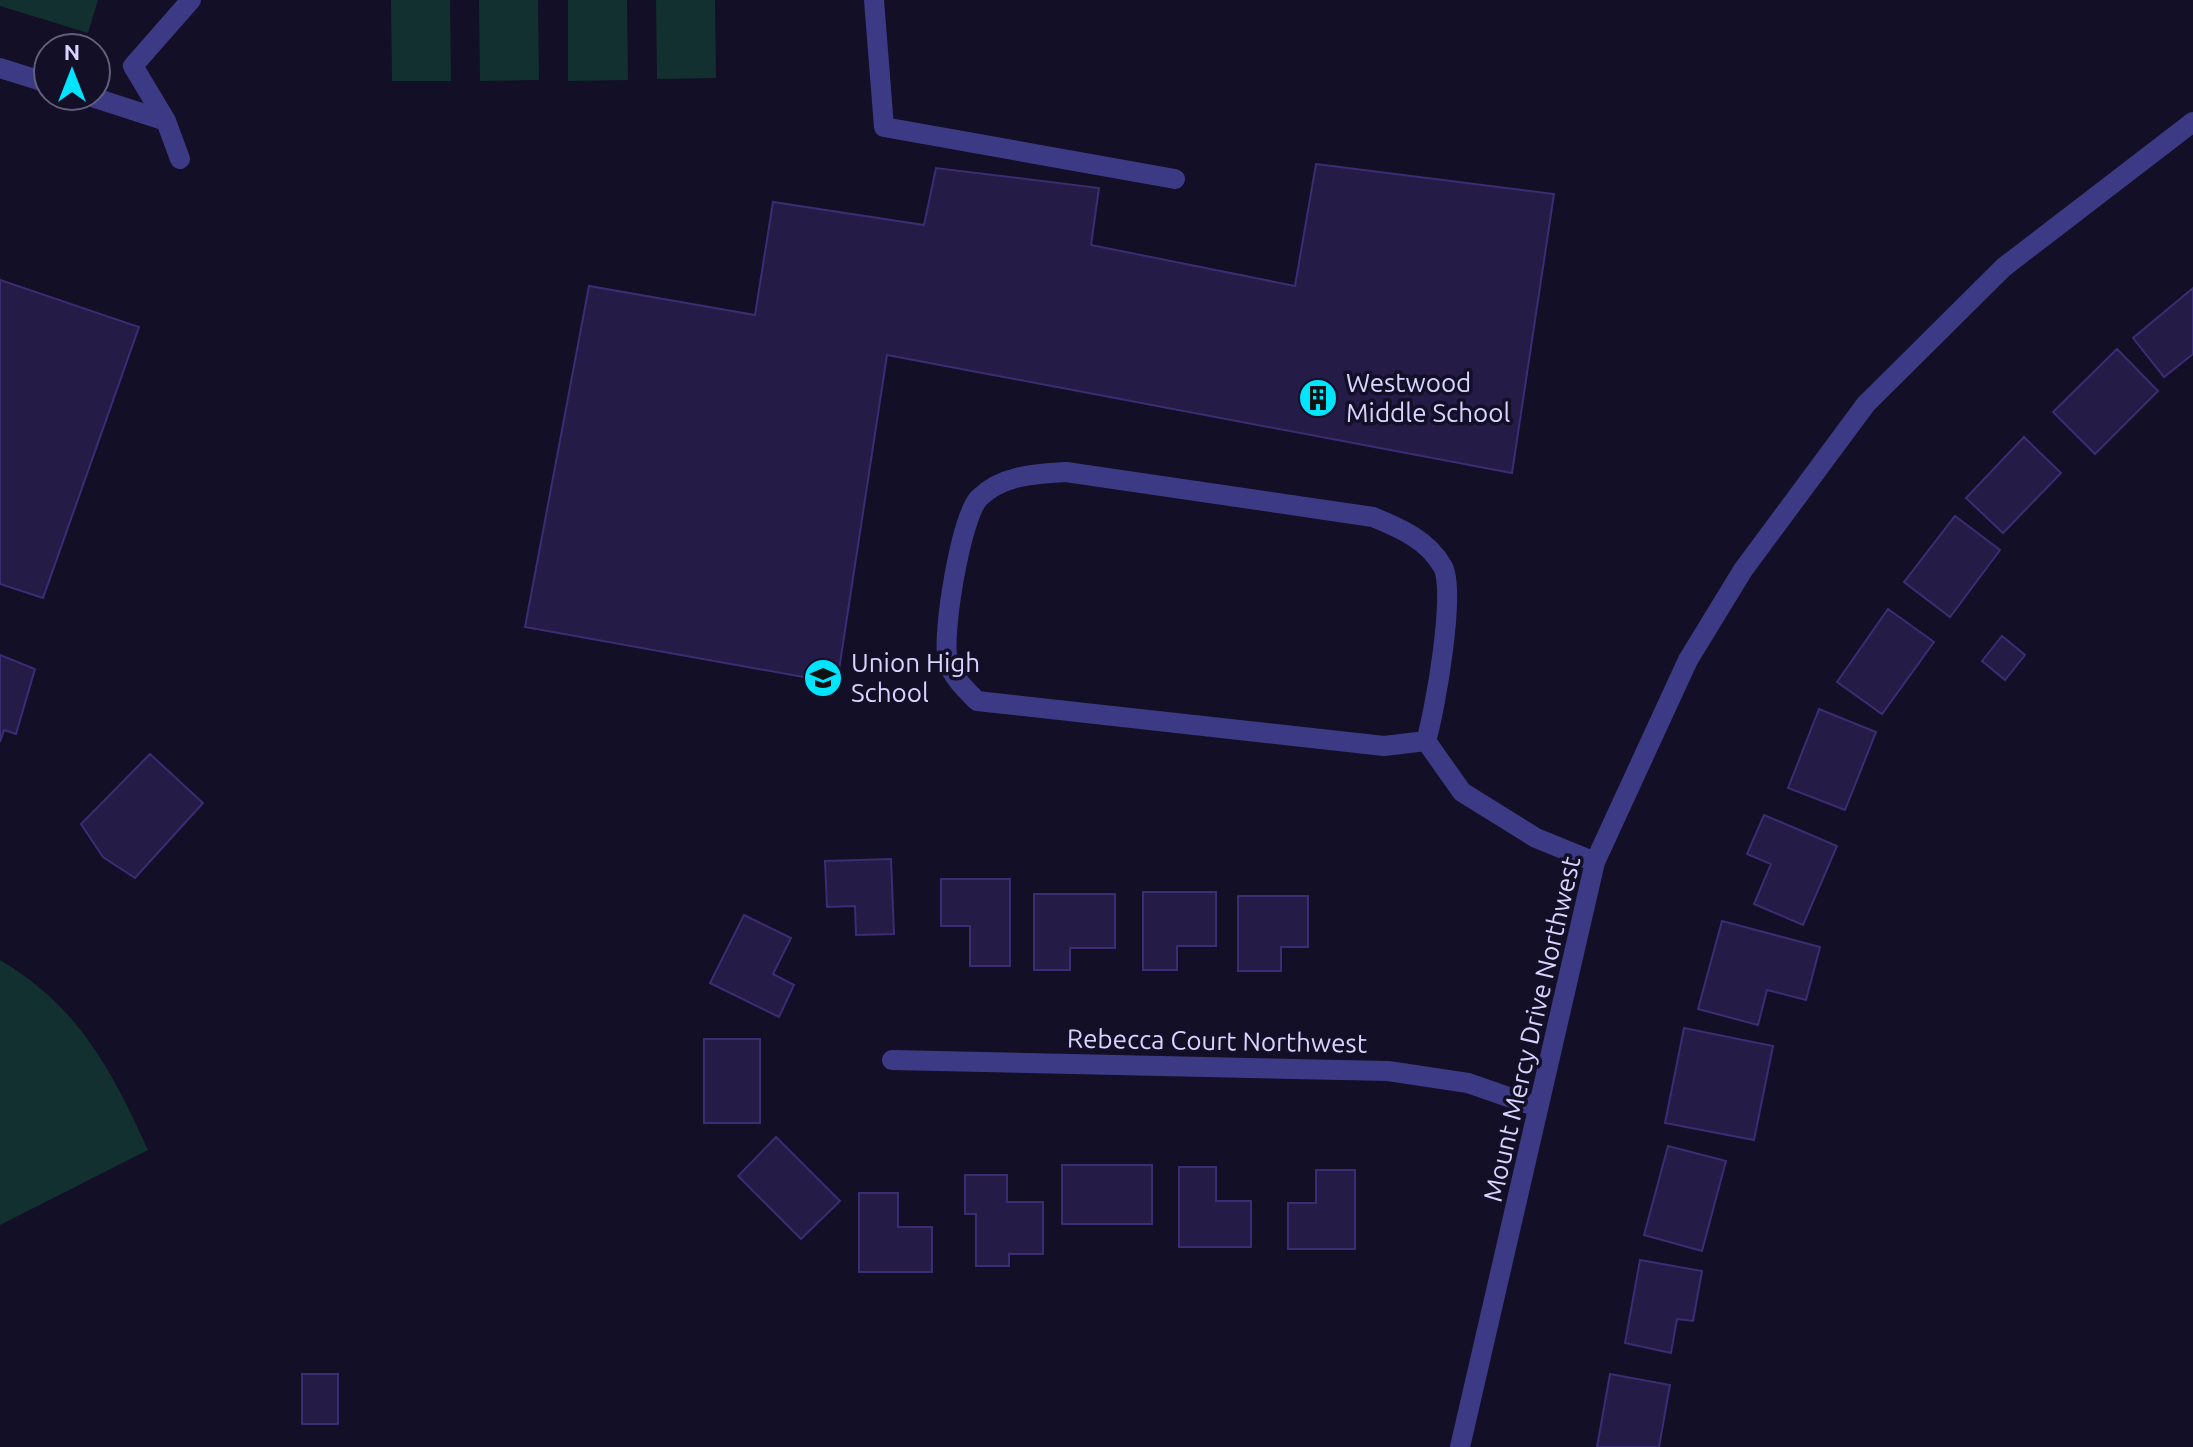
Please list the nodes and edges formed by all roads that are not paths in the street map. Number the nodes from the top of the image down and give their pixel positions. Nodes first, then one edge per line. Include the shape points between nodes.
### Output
1 (191, 0) edge
2 (874, 0) edge
3 (0, 68) edge
4 (32, 78) edge
5 (112, 103) edge
6 (166, 121) junction
7 (2193, 122) edge
8 (180, 159) dead end
9 (1175, 179) dead end
10 (1426, 741) junction
11 (1595, 862) junction
12 (892, 1060) dead end
13 (1537, 1107) junction
14 (1460, 1447) edge

1 - 6 street via 133,66
2 - 9 street via 884,127
3 - 4 street
5 - 6 street
6 - 8 street
7 - 11 street, Mount Mercy Drive Northwest via 2004,267 1866,404 1743,570 1688,660
10 - 10 street via 1447,610 1444,570 1405,530 1373,517 1066,472 1028,474 997,484 977,500 963,527 947,633 948,661 977,701 1384,746
10 - 11 street via 1462,792 1536,838
11 - 13 street, Mount Mercy Drive Northwest
12 - 13 street, Rebecca Court Northwest via 1388,1071 1468,1083
13 - 14 street, Mount Mercy Drive Northwest

